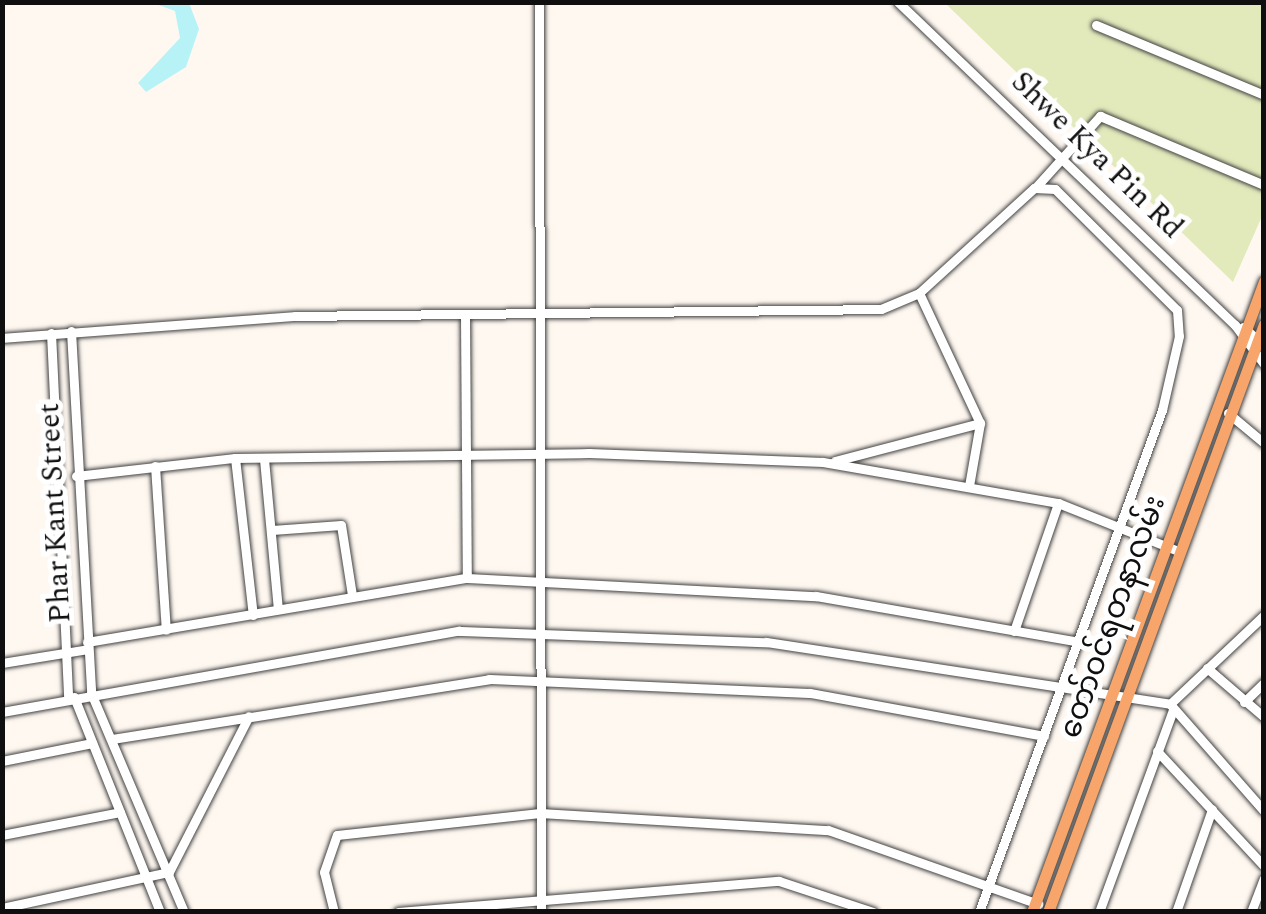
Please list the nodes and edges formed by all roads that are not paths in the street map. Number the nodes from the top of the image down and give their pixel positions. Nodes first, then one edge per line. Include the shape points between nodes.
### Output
1 (538, 2) edge
2 (898, 2) edge
3 (1096, 25) dead end
4 (1264, 95) edge
5 (1066, 160) junction
6 (1264, 184) edge
7 (1034, 188) junction
8 (1264, 281) edge
9 (920, 292) junction
10 (464, 315) junction
11 (542, 315) junction
12 (1264, 324) edge
13 (1240, 326) junction
14 (71, 331) junction
15 (51, 333) junction
16 (2, 338) edge
17 (1240, 340) junction
18 (1260, 342) edge
19 (1251, 352) junction
20 (1264, 364) edge
21 (1228, 412) junction
22 (980, 423) junction
23 (1264, 443) edge
24 (540, 454) junction
25 (465, 456) junction
26 (235, 458) junction
27 (264, 458) junction
28 (822, 462) junction
29 (155, 466) junction
30 (76, 476) junction
31 (968, 486) junction
32 (1058, 503) junction
33 (1118, 527) junction
34 (272, 530) junction
35 (1172, 548) junction
36 (467, 578) junction
37 (540, 581) junction
38 (352, 596) junction
39 (278, 610) junction
40 (1264, 614) edge
41 (252, 615) junction
42 (166, 630) junction
43 (1014, 631) junction
44 (543, 632) junction
45 (1079, 642) junction
46 (87, 646) junction
47 (68, 652) junction
48 (2, 663) edge
49 (1206, 668) junction
50 (540, 681) junction
51 (1264, 683) edge
52 (1060, 687) junction
53 (91, 693) junction
54 (1111, 694) junction
55 (1125, 696) junction
56 (71, 697) junction
57 (1244, 702) junction
58 (1171, 707) junction
59 (2, 712) edge
60 (249, 716) junction
61 (1264, 716) edge
62 (1044, 736) junction
63 (112, 739) junction
64 (92, 742) junction
65 (1157, 751) junction
66 (2, 761) edge
67 (1212, 809) junction
68 (1264, 810) edge
69 (120, 812) junction
70 (540, 813) junction
71 (2, 835) edge
72 (1264, 866) edge
73 (168, 872) junction
74 (1264, 878) edge
75 (148, 880) junction
76 (989, 887) junction
77 (540, 896) junction
78 (1034, 907) edge
79 (2, 908) edge
80 (1048, 910) edge
81 (160, 912) edge
82 (184, 912) edge
83 (334, 912) edge
84 (398, 912) edge
85 (541, 912) edge
86 (873, 912) edge
87 (980, 912) edge
88 (1099, 912) edge
89 (1176, 912) edge
90 (1251, 912) edge

1 - 11 street
2 - 5 street, Shwe Kya Pin Rd
3 - 4 street
5 - 6 street via 1100,116
5 - 7 street
5 - 13 street, Shwe Kya Pin Rd
7 - 9 street
7 - 33 street via 1055,189 1180,322 1162,410
8 - 13 main road, တော်ဝင်ရတနာလမ်း
9 - 11 street via 881,309
9 - 22 street
10 - 11 street
10 - 14 street
10 - 25 street
11 - 24 street
12 - 18 main road, တော်ဝင်ရတနာလမ်း
13 - 17 main road, တော်ဝင်ရတနာလမ်း
13 - 18 street, Shwe Kya Pin Rd
14 - 15 street
14 - 30 street, Phar Kant Street
15 - 16 street
15 - 47 street
17 - 19 street
17 - 35 main road, တော်ဝင်ရတနာလမ်း
18 - 19 main road, တော်ဝင်ရတနာလမ်း
19 - 20 street
19 - 21 main road, တော်ဝင်ရတနာလမ်း
21 - 23 street
21 - 35 main road, တော်ဝင်ရတနာလမ်း
22 - 28 street
22 - 31 street
24 - 25 street
24 - 28 street
24 - 37 street
25 - 27 street
25 - 36 street
26 - 27 street
26 - 29 street
26 - 41 street
27 - 34 street
28 - 31 street
29 - 30 street
29 - 42 street
30 - 46 street, Phar Kant Street
31 - 32 street
32 - 33 street
32 - 43 street
33 - 35 street
33 - 45 street
34 - 38 street via 341,525
34 - 39 street
35 - 54 main road, တော်ဝင်ရတနာလမ်း
35 - 55 main road, တော်ဝင်ရတနာလမ်း
36 - 37 street
36 - 38 street
37 - 43 street via 816,596
37 - 44 street
38 - 39 street
39 - 41 street
40 - 49 street
41 - 42 street
42 - 46 street
43 - 45 street
44 - 50 street
44 - 52 street via 849,650
44 - 53 street via 404,637
45 - 52 street
46 - 47 street
46 - 53 street, Phar Kant Street
47 - 48 street
47 - 56 street
49 - 57 street
49 - 58 street
50 - 60 street via 457,681
50 - 62 street via 810,693
50 - 70 street
51 - 57 street
52 - 54 street
52 - 62 street
53 - 56 street
53 - 63 street
54 - 55 street
54 - 78 main road, တော်ဝင်ရတနာလမ်း
55 - 58 street
55 - 80 main road, တော်ဝင်ရတနာလမ်း
56 - 59 street
56 - 64 street
57 - 61 street
58 - 65 street
58 - 68 street
60 - 63 street
60 - 73 street
62 - 76 street
63 - 73 street
64 - 66 street
64 - 69 street
65 - 67 street
65 - 88 street
67 - 72 street
67 - 89 street
69 - 71 street
69 - 75 street
70 - 76 street via 828,830
70 - 77 street
70 - 83 street via 337,836 324,872
73 - 75 street
73 - 82 street
74 - 90 street
75 - 79 street
75 - 81 street
76 - 78 street
76 - 87 street
77 - 84 street
77 - 85 street
77 - 86 street via 779,881
78 - 80 street

